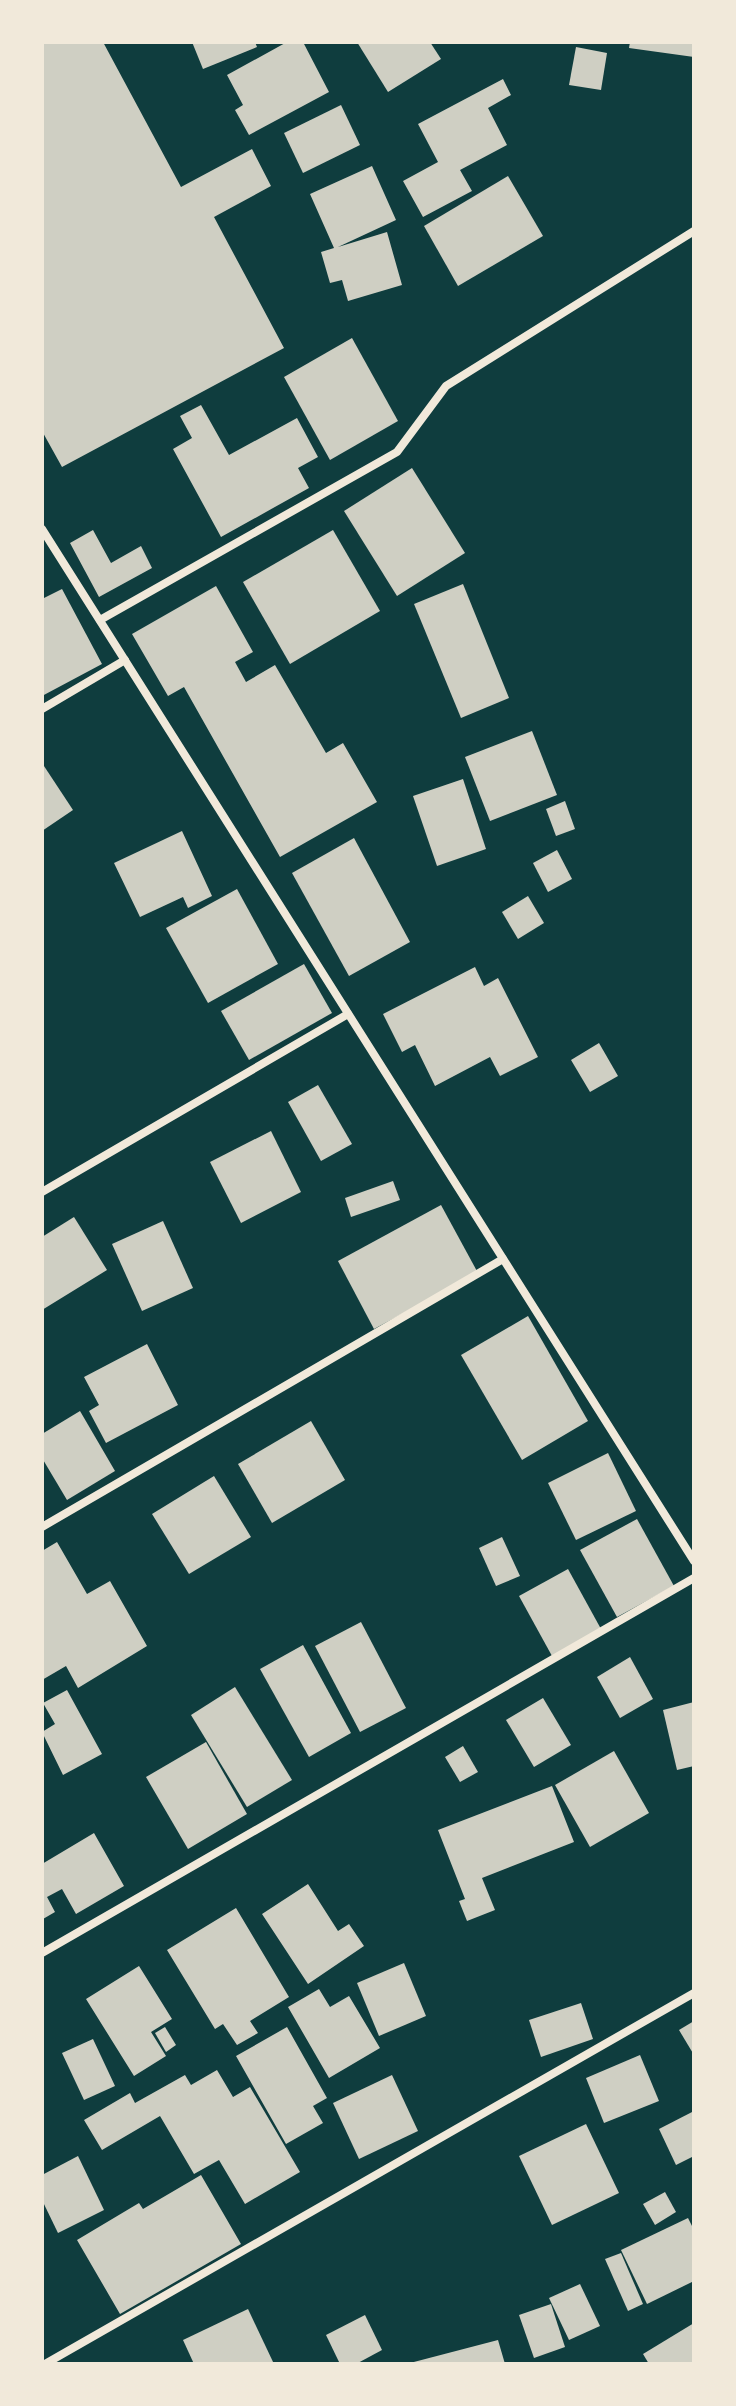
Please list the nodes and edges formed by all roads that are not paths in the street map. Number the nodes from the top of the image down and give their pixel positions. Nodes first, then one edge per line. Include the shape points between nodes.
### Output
1 (694, 231) edge
2 (42, 529) edge
3 (100, 620) junction
4 (125, 660) junction
5 (42, 709) edge
6 (348, 1014) junction
7 (42, 1192) edge
8 (503, 1259) junction
9 (42, 1527) edge
10 (694, 1561) edge
11 (694, 1578) edge
12 (42, 1953) edge
13 (694, 1993) edge
14 (45, 2364) edge

1 - 3 street via 446,386 397,452
2 - 3 street
3 - 4 street
4 - 5 street
4 - 6 street
6 - 7 street
6 - 8 street
8 - 9 street
8 - 10 street
11 - 12 street
13 - 14 street

